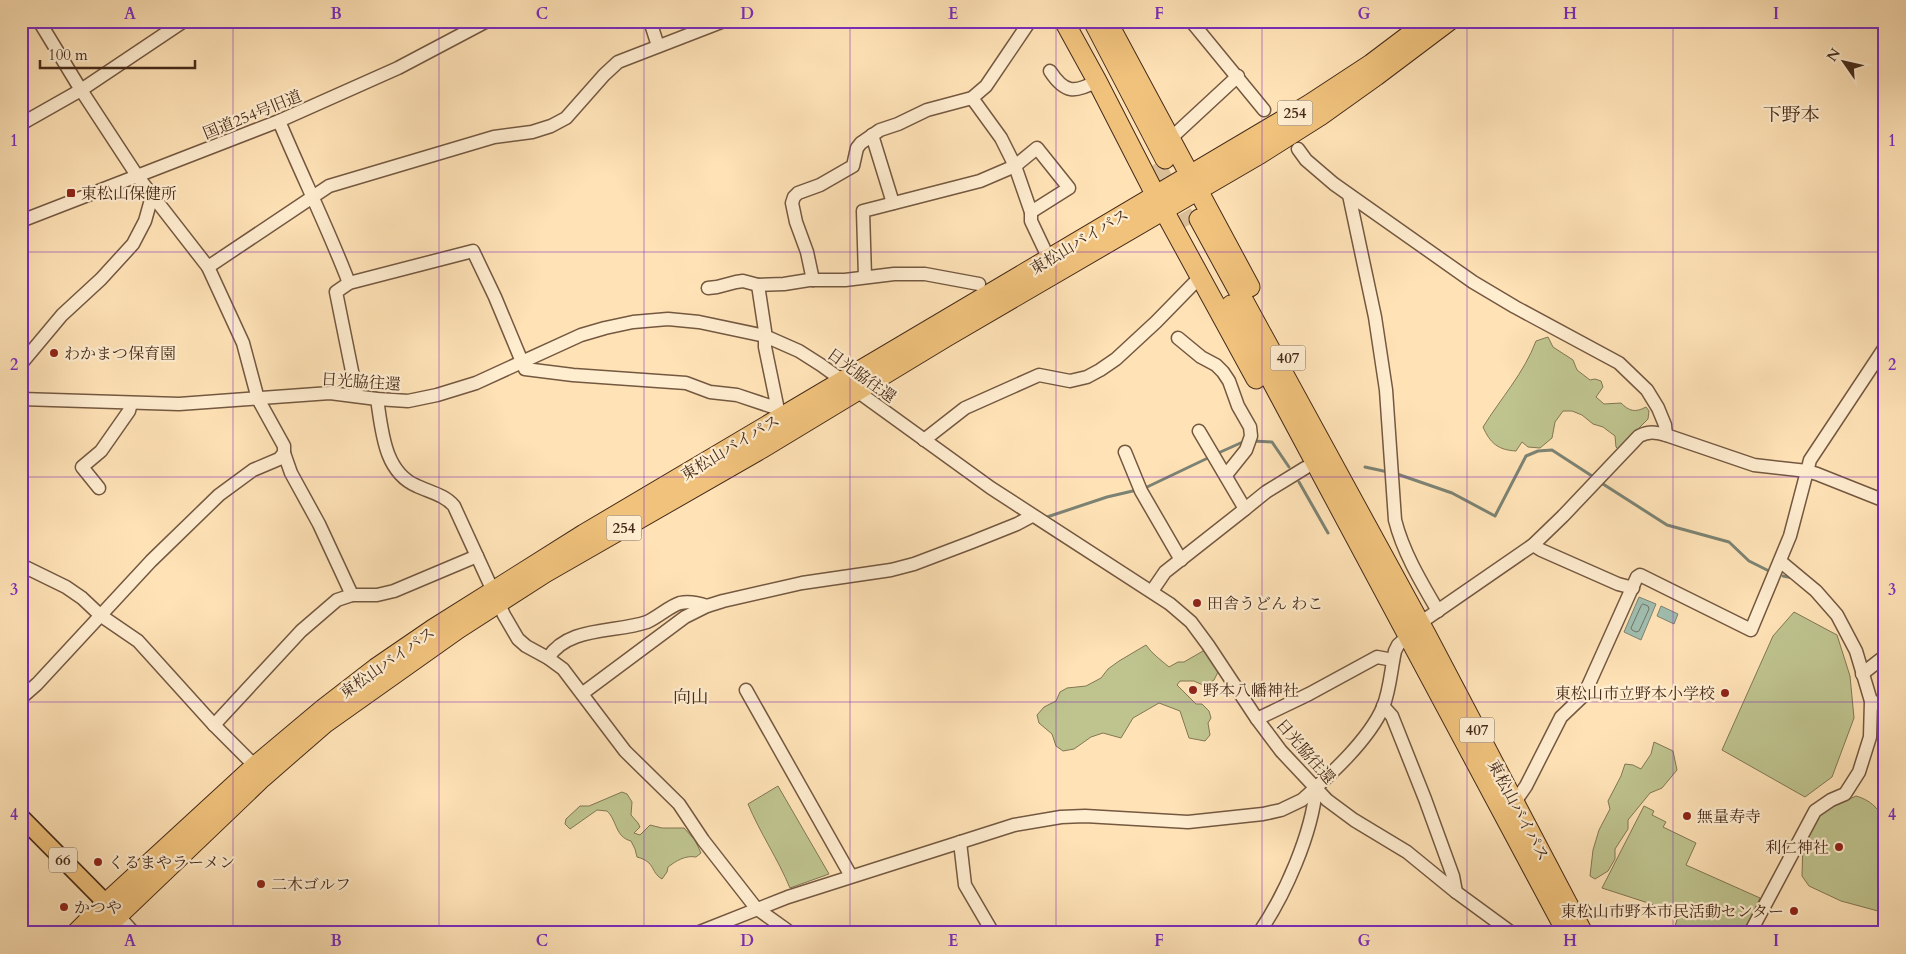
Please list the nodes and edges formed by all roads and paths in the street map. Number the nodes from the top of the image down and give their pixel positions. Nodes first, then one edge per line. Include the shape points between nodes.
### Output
1 (39, 21) edge
2 (184, 21) edge
3 (487, 21) edge
4 (650, 21) edge
5 (724, 21) edge
6 (1030, 21) edge
7 (1064, 21) edge
8 (1079, 21) edge
9 (1094, 21) edge
10 (1107, 21) edge
11 (1191, 21) edge
12 (1428, 21) edge
13 (1448, 21) edge
14 (658, 46) junction
15 (1050, 71) dead end
16 (1238, 76) junction
17 (1097, 81) junction
18 (81, 90) junction
19 (972, 98) junction
20 (1264, 110) dead end
21 (279, 122) junction
22 (21, 124) edge
23 (872, 135) junction
24 (1170, 139) junction
25 (1298, 149) dead end
26 (1015, 166) junction
27 (138, 177) junction
28 (1193, 183) junction
29 (1349, 195) junction
30 (152, 196) junction
31 (313, 197) junction
32 (893, 202) junction
33 (1160, 203) junction
34 (1032, 212) junction
35 (21, 221) edge
36 (1049, 259) junction
37 (208, 267) junction
38 (865, 277) junction
39 (1200, 277) junction
40 (813, 280) junction
41 (349, 283) junction
42 (979, 284) dead end
43 (758, 285) junction
44 (708, 288) dead end
45 (765, 336) junction
46 (1178, 338) dead end
47 (1885, 347) edge
48 (522, 363) junction
49 (21, 364) edge
50 (850, 386) junction
51 (357, 396) junction
52 (21, 399) edge
53 (258, 399) junction
54 (377, 399) junction
55 (131, 403) junction
56 (1199, 431) dead end
57 (1666, 435) junction
58 (924, 440) junction
59 (1125, 452) dead end
60 (284, 453) junction
61 (1305, 468) junction
62 (1807, 471) junction
63 (1226, 475) junction
64 (99, 488) dead end
65 (1885, 501) edge
66 (1245, 509) junction
67 (1032, 516) junction
68 (1369, 529) junction
69 (1533, 545) junction
70 (477, 556) junction
71 (1181, 560) junction
72 (1780, 562) junction
73 (21, 565) edge
74 (1633, 588) junction
75 (1152, 591) junction
76 (1383, 591) junction
77 (352, 594) junction
78 (496, 597) junction
79 (707, 606) junction
80 (1438, 610) junction
81 (100, 615) junction
82 (1414, 630) junction
83 (1885, 656) edge
84 (548, 658) junction
85 (1393, 660) junction
86 (1862, 674) junction
87 (746, 690) dead end
88 (582, 693) junction
89 (21, 698) edge
90 (1871, 701) junction
91 (1383, 706) junction
92 (1885, 706) edge
93 (1257, 718) junction
94 (214, 725) junction
95 (255, 766) junction
96 (1316, 788) junction
97 (1515, 802) junction
98 (21, 817) edge
99 (960, 842) junction
100 (851, 876) junction
101 (1456, 892) junction
102 (756, 908) junction
103 (112, 909) junction
104 (703, 932) edge
105 (76, 933) edge
106 (100, 933) edge
107 (134, 933) edge
108 (791, 933) edge
109 (993, 933) edge
110 (1259, 933) edge
111 (1512, 933) edge
112 (1567, 933) edge
113 (1583, 933) edge
114 (1750, 933) edge

1 - 18 street
2 - 18 street
3 - 21 street, 国道254号旧道 via 398,68
4 - 14 street
5 - 14 street
6 - 19 street via 986,86
7 - 17 highway
8 - 9 highway via 1160,161
10 - 24 highway
11 - 16 street
12 - 28 highway, 東松山バイパス / 254 via 1371,64
13 - 28 highway, 東松山バイパス / 254 via 1320,116
14 - 31 street via 618,62 566,118 551,126 484,140 329,186
15 - 17 street via 1055,80 1071,90
16 - 20 street
16 - 24 street
17 - 33 highway
18 - 22 street
18 - 27 street
19 - 23 street via 927,110
19 - 26 street via 1001,138
21 - 27 street, 国道254号旧道
21 - 31 street
23 - 32 street
23 - 40 street via 857,148 853,166 794,197 796,222
24 - 28 highway
25 - 29 street
26 - 32 street via 980,181
26 - 34 street
26 - 34 street via 1037,148 1069,188
27 - 30 street
27 - 35 street, 国道254号旧道
28 - 33 highway, 東松山バイパス / 254
28 - 68 highway, 407 via 1355,481
29 - 57 street via 1473,282 1619,363 1647,390 1658,408
29 - 80 street via 1375,317 1386,390 1395,520 1420,581
30 - 37 street
30 - 49 street via 145,221 133,244 62,315
31 - 37 street
31 - 41 street
32 - 38 street via 863,211
33 - 36 highway, 東松山バイパス / 254
33 - 39 highway, 407
33 - 50 highway, 東松山バイパス / 254
34 - 36 street via 1030,221
36 - 50 highway, 東松山バイパス / 254
37 - 53 street via 243,343
38 - 40 street
38 - 42 street via 926,274
39 - 58 street via 1156,322 1100,370 1070,381 1039,375 965,408
39 - 61 highway, 407
40 - 43 street
41 - 48 street via 473,251
41 - 51 street via 336,292
43 - 44 street via 736,282
43 - 45 street
45 - 48 street, 日光脇往還 via 699,322 668,319 633,322 567,340
45 - 48 street via 766,357 777,405 773,407 686,383 573,375 525,369
45 - 50 street, 日光脇往還 via 799,351
46 - 63 street via 1223,372 1250,427 1251,436 1246,450
47 - 62 street via 1814,452
48 - 54 street, 日光脇往還 via 476,383 437,395 408,401
50 - 58 street, 日光脇往還
50 - 78 highway, 東松山バイパス / 254 via 584,534
51 - 53 street, 日光脇往還 via 330,393
51 - 54 street, 日光脇往還
52 - 55 street, 日光脇往還
53 - 55 street, 日光脇往還 via 179,404
53 - 60 street via 284,446
54 - 70 street via 385,446 394,468 404,480 449,501
55 - 64 street via 101,452 82,467
56 - 63 street
57 - 62 street via 1754,465
57 - 69 street via 1651,431 1639,436
58 - 67 street, 日光脇往還
59 - 71 street via 1141,490
60 - 77 street via 291,474
60 - 81 street via 279,459 253,470 219,495
61 - 66 street
61 - 76 highway, 407 via 1357,559
62 - 65 street
62 - 72 street
63 - 66 street
66 - 71 street
67 - 75 street, 日光脇往還
67 - 79 street via 914,564 772,589
68 - 76 highway, 407 via 1194,222
68 - 82 highway, 東松山バイパス / 407
69 - 74 street
69 - 80 street
70 - 77 street via 394,591 377,595
70 - 78 street
71 - 75 street via 1165,572
72 - 74 street via 1751,630 1640,576
72 - 86 street via 1816,591 1837,615 1856,651
73 - 81 street via 66,587
74 - 97 street via 1584,695 1561,717
75 - 93 street, 日光脇往還 via 1191,622
76 - 82 highway, 東松山バイパス / 407
77 - 94 street via 337,600 301,631
78 - 84 street via 518,639
78 - 95 highway, 東松山バイパス / 254 via 376,668
78 - 103 highway, 東松山バイパス / 254 via 458,629 324,724
79 - 84 street via 676,604 659,617 642,624 588,633 568,640 557,646
79 - 88 street via 685,617
80 - 82 street
81 - 89 street
81 - 94 street via 138,641
82 - 85 street via 1398,645
82 - 97 highway, 東松山バイパス / 407
82 - 112 highway, 東松山バイパス / 407
83 - 86 street
84 - 88 street via 563,669
85 - 91 street
85 - 93 street via 1375,658
86 - 90 street
87 - 100 street
88 - 102 street via 625,751 679,804
90 - 92 street
90 - 114 street via 1870,737 1859,772 1845,794 1830,800 1815,812
91 - 96 street via 1362,738
91 - 101 street via 1392,716 1425,799
93 - 96 street, 日光脇往還 via 1292,764
94 - 95 street
95 - 103 highway, 東松山バイパス / 254
96 - 99 street via 1295,804 1263,814 1188,822 1061,817 1014,825
96 - 101 street, 日光脇往還 via 1354,820 1407,852
96 - 110 street via 1314,810 1291,873
97 - 113 highway, 東松山バイパス / 407
98 - 103 main road, 66
99 - 100 street
99 - 109 street via 966,885
100 - 102 street
101 - 111 street, 日光脇往還
102 - 104 street
102 - 108 street
103 - 105 highway, 東松山バイパス / 254
103 - 106 highway, 東松山バイパス / 254
103 - 107 street

